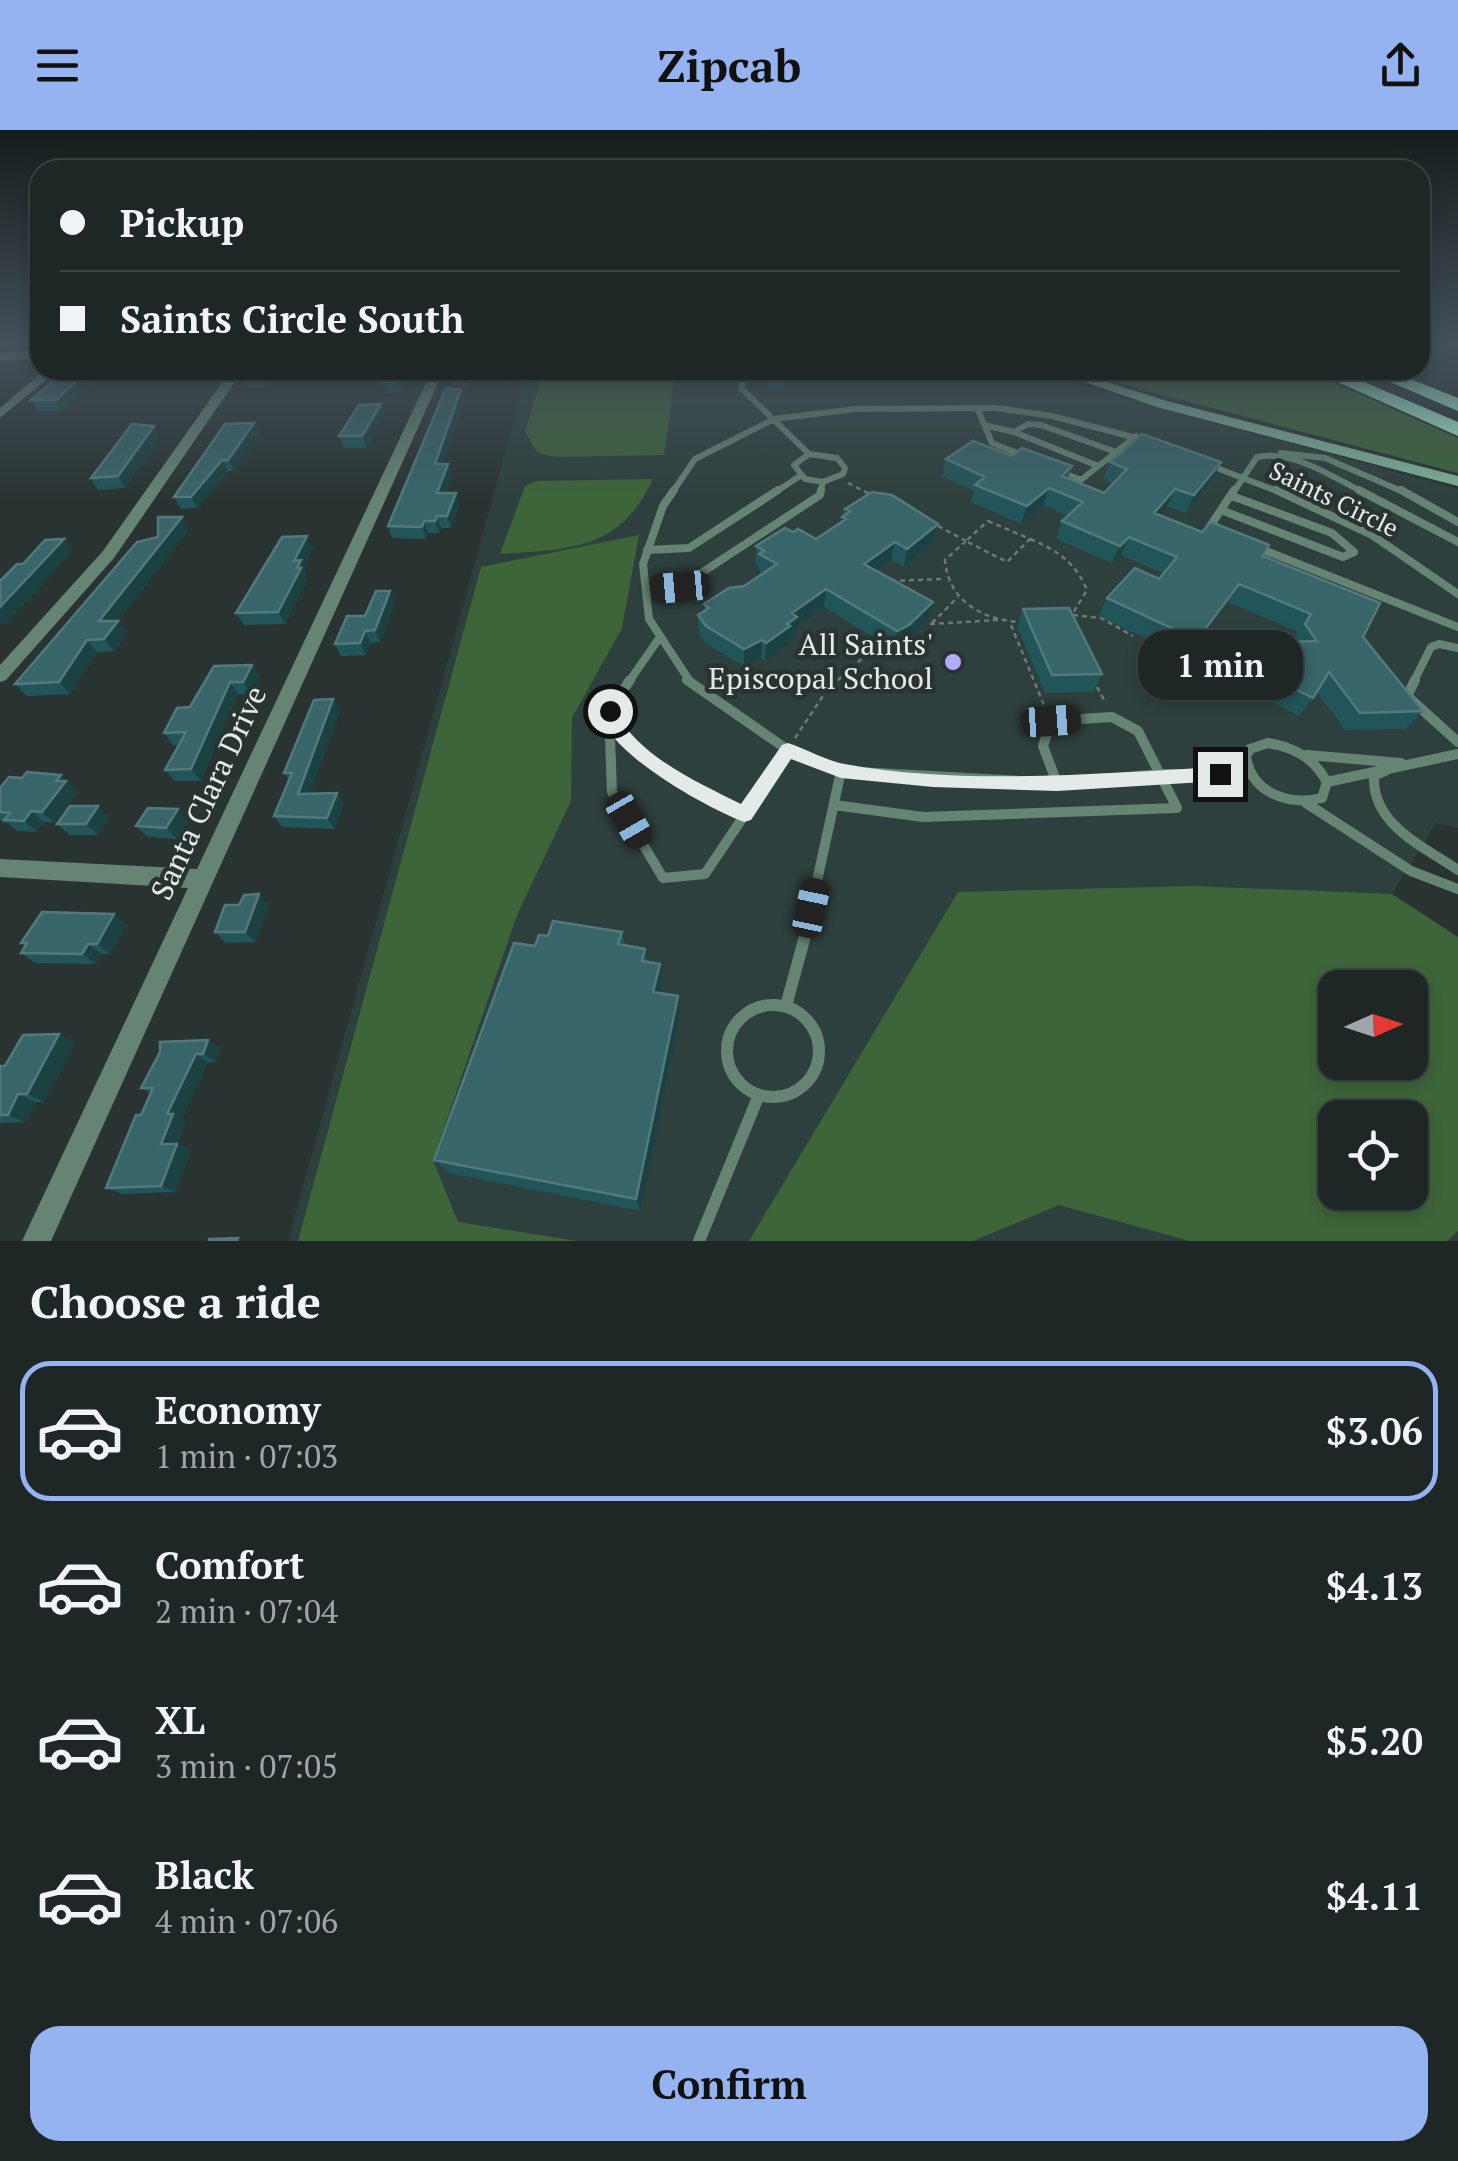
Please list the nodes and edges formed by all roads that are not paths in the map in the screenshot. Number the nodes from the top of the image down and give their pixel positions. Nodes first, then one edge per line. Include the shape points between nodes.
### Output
1 (21, 396) edge
2 (217, 396) edge
3 (426, 396) edge
4 (749, 396) edge
5 (1137, 396) edge
6 (1379, 396) edge
7 (1395, 396) edge
8 (977, 408) junction
9 (0, 414) edge
10 (774, 419) junction
11 (1458, 422) edge
12 (984, 425) junction
13 (1458, 430) edge
14 (1014, 432) junction
15 (1136, 436) junction
16 (1152, 442) edge
17 (1116, 452) junction
18 (810, 454) junction
19 (1274, 454) junction
20 (1032, 460) edge
21 (1200, 461) edge
22 (1098, 466) junction
23 (1048, 467) edge
24 (800, 476) junction
25 (1246, 478) junction
26 (1458, 481) edge
27 (823, 482) junction
28 (1232, 496) junction
29 (1221, 510) junction
30 (1458, 522) edge
31 (1212, 530) edge
32 (1458, 542) edge
33 (1247, 544) edge
34 (648, 550) junction
35 (1343, 557) junction
36 (1334, 578) junction
37 (646, 590) junction
38 (1458, 594) edge
39 (1458, 627) edge
40 (660, 637) junction
41 (1458, 648) edge
42 (0, 676) edge
43 (610, 722) junction
44 (1458, 742) edge
45 (788, 750) junction
46 (1458, 754) edge
47 (1304, 755) junction
48 (1419, 764) junction
49 (1387, 770) junction
50 (841, 771) junction
51 (1161, 774) junction
52 (1250, 774) junction
53 (1327, 782) junction
54 (1057, 783) junction
55 (1306, 802) junction
56 (834, 805) junction
57 (744, 814) junction
58 (0, 868) edge
59 (1458, 870) edge
60 (202, 879) junction
61 (1458, 890) edge
62 (786, 1006) junction
63 (760, 1096) junction
64 (36, 1241) edge
65 (700, 1241) edge

1 - 9 street
2 - 42 street via 121,537
3 - 60 street, Santa Clara Drive
4 - 10 lane
5 - 26 main road
6 - 13 highway
7 - 11 highway
8 - 10 lane via 856,409
8 - 12 lane
8 - 15 lane via 1052,416
10 - 18 lane
10 - 34 lane via 695,458 663,506
12 - 14 lane
12 - 20 lane via 992,444
14 - 17 lane via 1036,424
14 - 22 lane
15 - 16 lane
15 - 17 lane
17 - 22 lane
18 - 24 lane via 794,465
18 - 27 lane via 843,463 843,474
19 - 25 lane via 1257,457
19 - 30 lane via 1326,460
19 - 32 lane
21 - 25 lane, Saints Circle
22 - 23 lane via 1081,480
24 - 27 lane
24 - 34 lane via 689,548
25 - 28 lane
25 - 38 lane, Saints Circle via 1291,494
27 - 37 lane via 820,494 680,587
28 - 29 lane
28 - 35 lane via 1343,539 1354,552
29 - 31 lane via 1208,526
29 - 35 lane
33 - 36 lane
34 - 37 lane via 642,564
35 - 36 lane
36 - 39 lane
37 - 40 lane via 649,619
40 - 43 lane via 610,711
40 - 45 lane via 687,680
41 - 44 lane via 1431,647 1408,696
43 - 57 lane via 666,774
43 - 57 lane via 612,792 663,878 704,874
45 - 50 lane
45 - 57 lane
46 - 48 lane
47 - 48 lane
47 - 52 lane via 1258,745 1246,756
47 - 53 lane
48 - 49 lane
49 - 53 lane
49 - 59 lane via 1374,776 1370,794 1377,807
50 - 54 lane
50 - 56 lane
51 - 52 lane
51 - 54 lane
51 - 54 lane via 1138,731 1112,717 1051,721 1043,746
51 - 56 lane via 1176,810 923,817
52 - 55 lane via 1276,796
53 - 55 lane via 1322,798
55 - 61 lane via 1411,870
56 - 62 lane
58 - 60 street
60 - 64 street, Santa Clara Drive
62 - 63 lane via 756,1006 734,1026 728,1042 734,1074
62 - 63 lane via 800,1014 816,1040 814,1072 791,1095
63 - 65 lane

